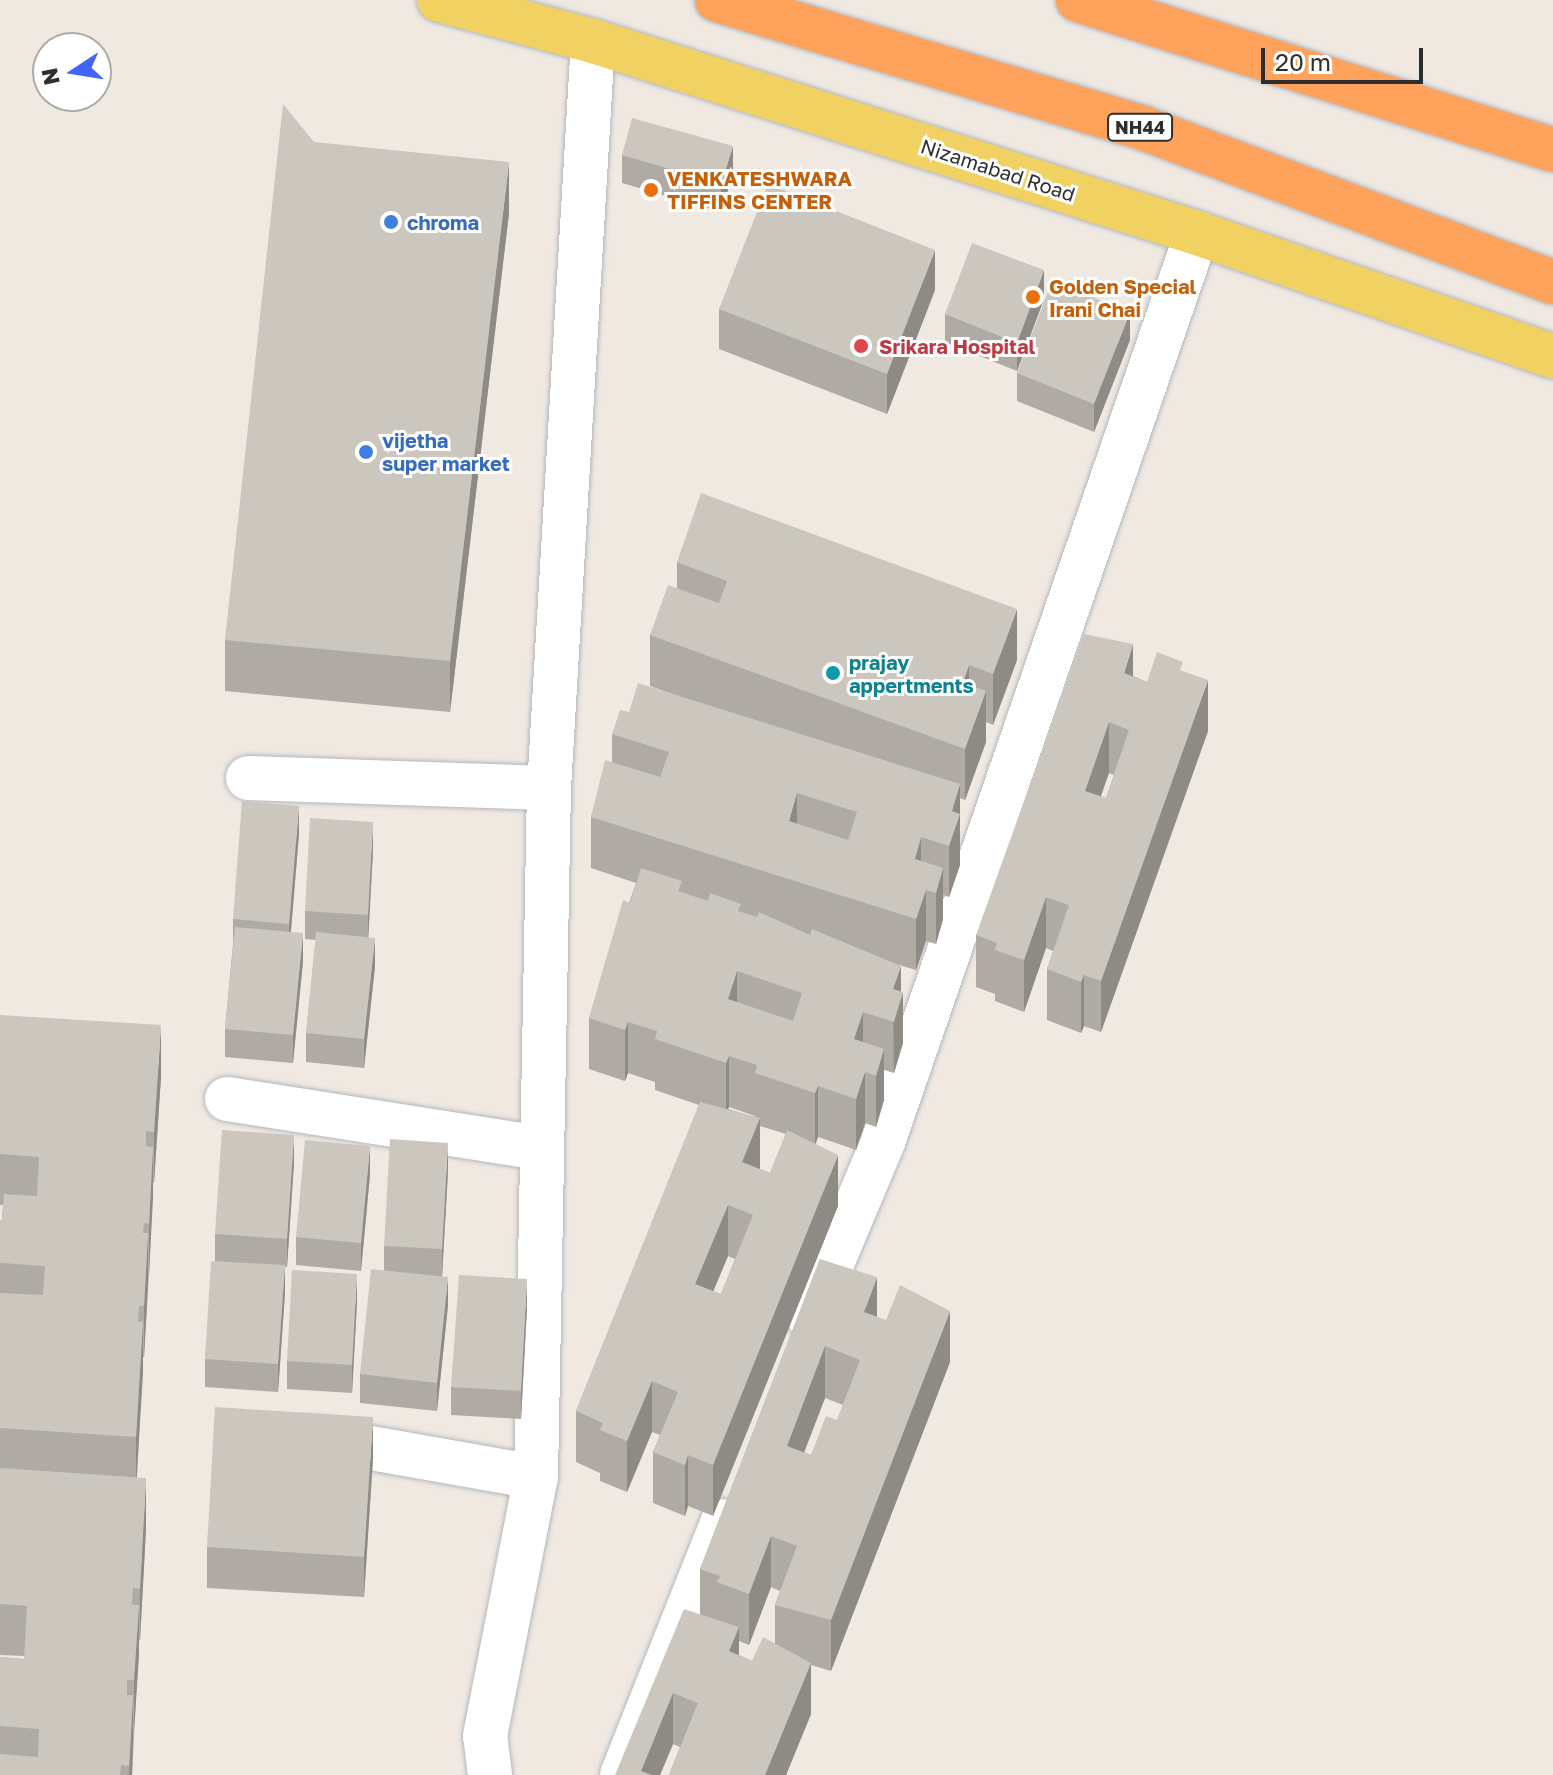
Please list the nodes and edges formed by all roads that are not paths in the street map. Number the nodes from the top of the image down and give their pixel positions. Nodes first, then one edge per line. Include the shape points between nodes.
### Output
1 (439, 0) edge
2 (717, 0) edge
3 (1078, 0) edge
4 (593, 41) junction
5 (1553, 150) edge
6 (1197, 233) junction
7 (1553, 282) edge
8 (1553, 356) edge
9 (248, 778) dead end
10 (549, 788) junction
11 (227, 1099) dead end
12 (539, 1148) junction
13 (792, 1359) edge
14 (275, 1431) edge
15 (536, 1477) junction
16 (737, 1489) edge
17 (490, 1775) edge
18 (622, 1775) edge

1 - 4 main road, Nizamabad Road
2 - 7 highway, NH44 via 1143,128
3 - 5 highway
4 - 6 main road, Nizamabad Road
4 - 10 street
6 - 8 main road, Nizamabad Road
6 - 13 street via 883,1142
9 - 10 street
10 - 12 street
11 - 12 street
12 - 15 street
14 - 15 street
15 - 17 street via 485,1736
16 - 18 street

